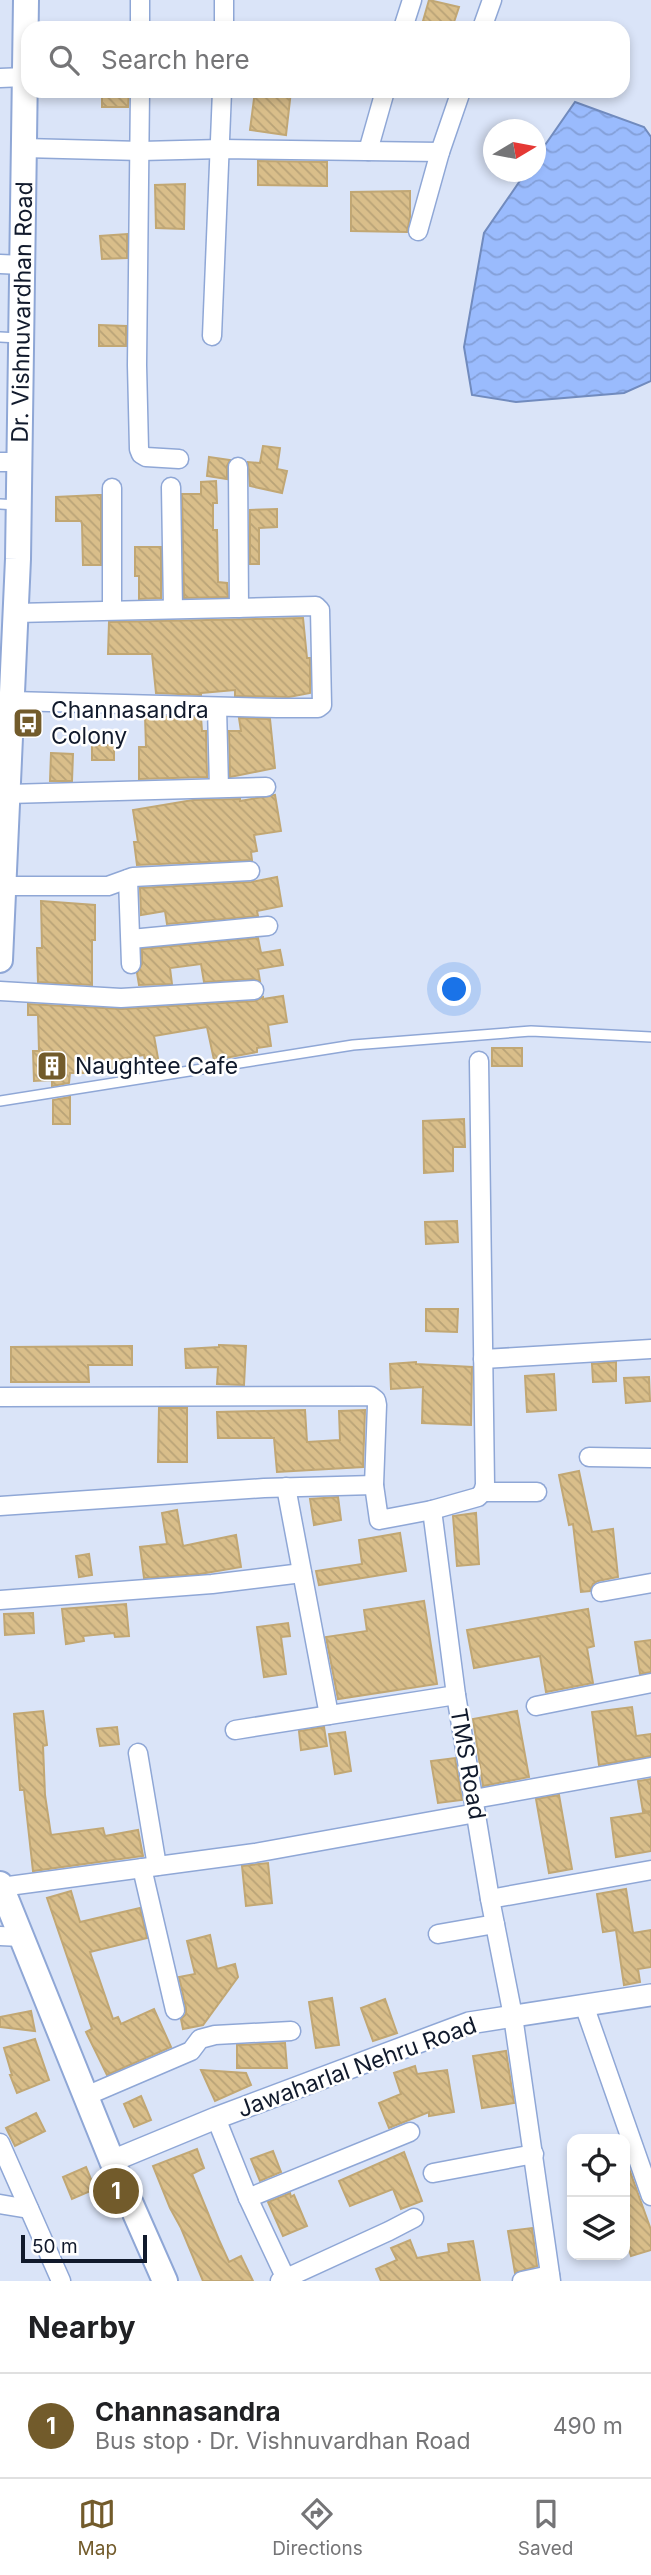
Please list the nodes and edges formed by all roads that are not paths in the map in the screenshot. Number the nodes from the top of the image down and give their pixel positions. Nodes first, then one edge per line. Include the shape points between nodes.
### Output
1 (26, 0) edge
2 (139, 0) edge
3 (224, 0) edge
4 (412, 0) edge
5 (492, 0) edge
6 (26, 21) edge
7 (140, 21) edge
8 (224, 21) edge
9 (406, 21) edge
10 (484, 21) edge
11 (21, 77) edge
12 (0, 78) edge
13 (25, 98) edge
14 (140, 98) edge
15 (222, 98) edge
16 (383, 98) edge
17 (459, 98) edge
18 (24, 148) junction
19 (221, 149) junction
20 (141, 151) junction
21 (368, 151) junction
22 (440, 152) junction
23 (418, 231) dead end
24 (11, 265) edge
25 (212, 336) dead end
26 (10, 338) edge
27 (179, 459) dead end
28 (10, 462) edge
29 (238, 467) dead end
30 (171, 487) dead end
31 (112, 488) dead end
32 (10, 504) edge
33 (239, 608) junction
34 (173, 609) junction
35 (112, 610) junction
36 (12, 612) junction
37 (12, 701) junction
38 (217, 707) junction
39 (5, 783) edge
40 (266, 787) dead end
41 (219, 788) junction
42 (250, 871) dead end
43 (128, 878) junction
44 (3, 886) junction
45 (268, 926) dead end
46 (1, 927) edge
47 (131, 939) junction
48 (0, 960) edge
49 (131, 964) dead end
50 (254, 990) dead end
51 (0, 991) edge
52 (651, 1037) edge
53 (479, 1061) dead end
54 (0, 1101) edge
55 (651, 1349) edge
56 (483, 1359) junction
57 (0, 1396) edge
58 (589, 1457) dead end
59 (651, 1458) edge
60 (374, 1486) junction
61 (286, 1487) junction
62 (483, 1492) junction
63 (537, 1492) dead end
64 (0, 1506) edge
65 (432, 1510) junction
66 (302, 1573) junction
67 (651, 1583) edge
68 (601, 1592) dead end
69 (0, 1600) edge
70 (651, 1683) edge
71 (456, 1695) junction
72 (536, 1706) dead end
73 (329, 1715) junction
74 (235, 1730) dead end
75 (138, 1753) dead end
76 (651, 1767) edge
77 (475, 1806) junction
78 (149, 1867) junction
79 (651, 1870) edge
80 (0, 1885) edge
81 (490, 1899) junction
82 (495, 1924) junction
83 (438, 1934) dead end
84 (10, 1936) edge
85 (651, 1995) edge
86 (584, 2005) junction
87 (175, 2010) dead end
88 (513, 2016) junction
89 (291, 2031) dead end
90 (86, 2096) junction
91 (216, 2118) junction
92 (410, 2132) dead end
93 (0, 2143) edge
94 (643, 2148) edge
95 (534, 2154) junction
96 (112, 2161) junction
97 (433, 2173) dead end
98 (651, 2196) edge
99 (248, 2198) junction
100 (0, 2204) edge
101 (29, 2209) junction
102 (414, 2217) dead end
103 (551, 2278) edge
104 (284, 2280) edge
105 (61, 2281) edge
106 (165, 2281) edge
107 (522, 2281) edge

1 - 6 main road, Dr. Vishnuvardhan Road
2 - 7 street
3 - 8 street
4 - 9 street
5 - 10 street
11 - 12 street
13 - 18 main road, Dr. Vishnuvardhan Road
14 - 20 street
15 - 19 street
16 - 21 street
17 - 22 street
18 - 20 street
18 - 24 main road, Dr. Vishnuvardhan Road
19 - 20 street
19 - 21 street
19 - 25 street
20 - 27 street via 139,449 146,457
21 - 22 street
22 - 23 street
24 - 26 main road, Dr. Vishnuvardhan Road
26 - 28 main road, Dr. Vishnuvardhan Road
28 - 32 main road, Dr. Vishnuvardhan Road
29 - 33 street
30 - 34 street
31 - 35 street
32 - 36 main road, Dr. Vishnuvardhan Road
33 - 34 street
33 - 38 street via 318,607 322,705
34 - 35 street
35 - 36 street
36 - 37 main road, Dr. Vishnuvardhan Road
37 - 38 street
37 - 39 main road, Dr. Vishnuvardhan Road
38 - 41 street
39 - 41 street
39 - 44 main road, Dr. Vishnuvardhan Road
40 - 41 street
42 - 43 street
43 - 44 street via 108,886
43 - 47 street
44 - 46 main road, Dr. Vishnuvardhan Road
45 - 47 street
46 - 48 main road, Dr. Vishnuvardhan Road
47 - 49 street
50 - 51 street via 121,998
52 - 54 lane via 531,1031 366,1043
53 - 56 street
55 - 56 street
56 - 62 street
57 - 60 street via 371,1396 377,1405
58 - 59 street
60 - 61 street
60 - 65 street via 379,1520
61 - 64 street
61 - 66 street
62 - 63 street
62 - 65 street
65 - 71 street, TMS Road
66 - 69 street
66 - 73 street
67 - 68 street
70 - 72 street
71 - 73 street
71 - 77 street, TMS Road
73 - 74 street
75 - 78 street
76 - 77 street
77 - 78 street via 255,1853
77 - 81 street, TMS Road
78 - 80 street
78 - 87 street
79 - 81 street
80 - 84 main road
81 - 82 street, TMS Road
82 - 83 street
82 - 88 street, TMS Road
84 - 90 main road
85 - 86 street, Jawaharlal Nehru Road
86 - 88 street, Jawaharlal Nehru Road
86 - 94 street
88 - 91 street, Jawaharlal Nehru Road via 469,2022
88 - 95 street, TMS Road
89 - 90 street via 200,2039 191,2051
90 - 96 main road
91 - 96 street, Jawaharlal Nehru Road
91 - 99 street
92 - 99 street
93 - 101 street
94 - 98 street
95 - 97 street
95 - 103 street, TMS Road
96 - 106 main road
99 - 104 street
100 - 101 street
101 - 105 street
102 - 104 street
103 - 107 street

